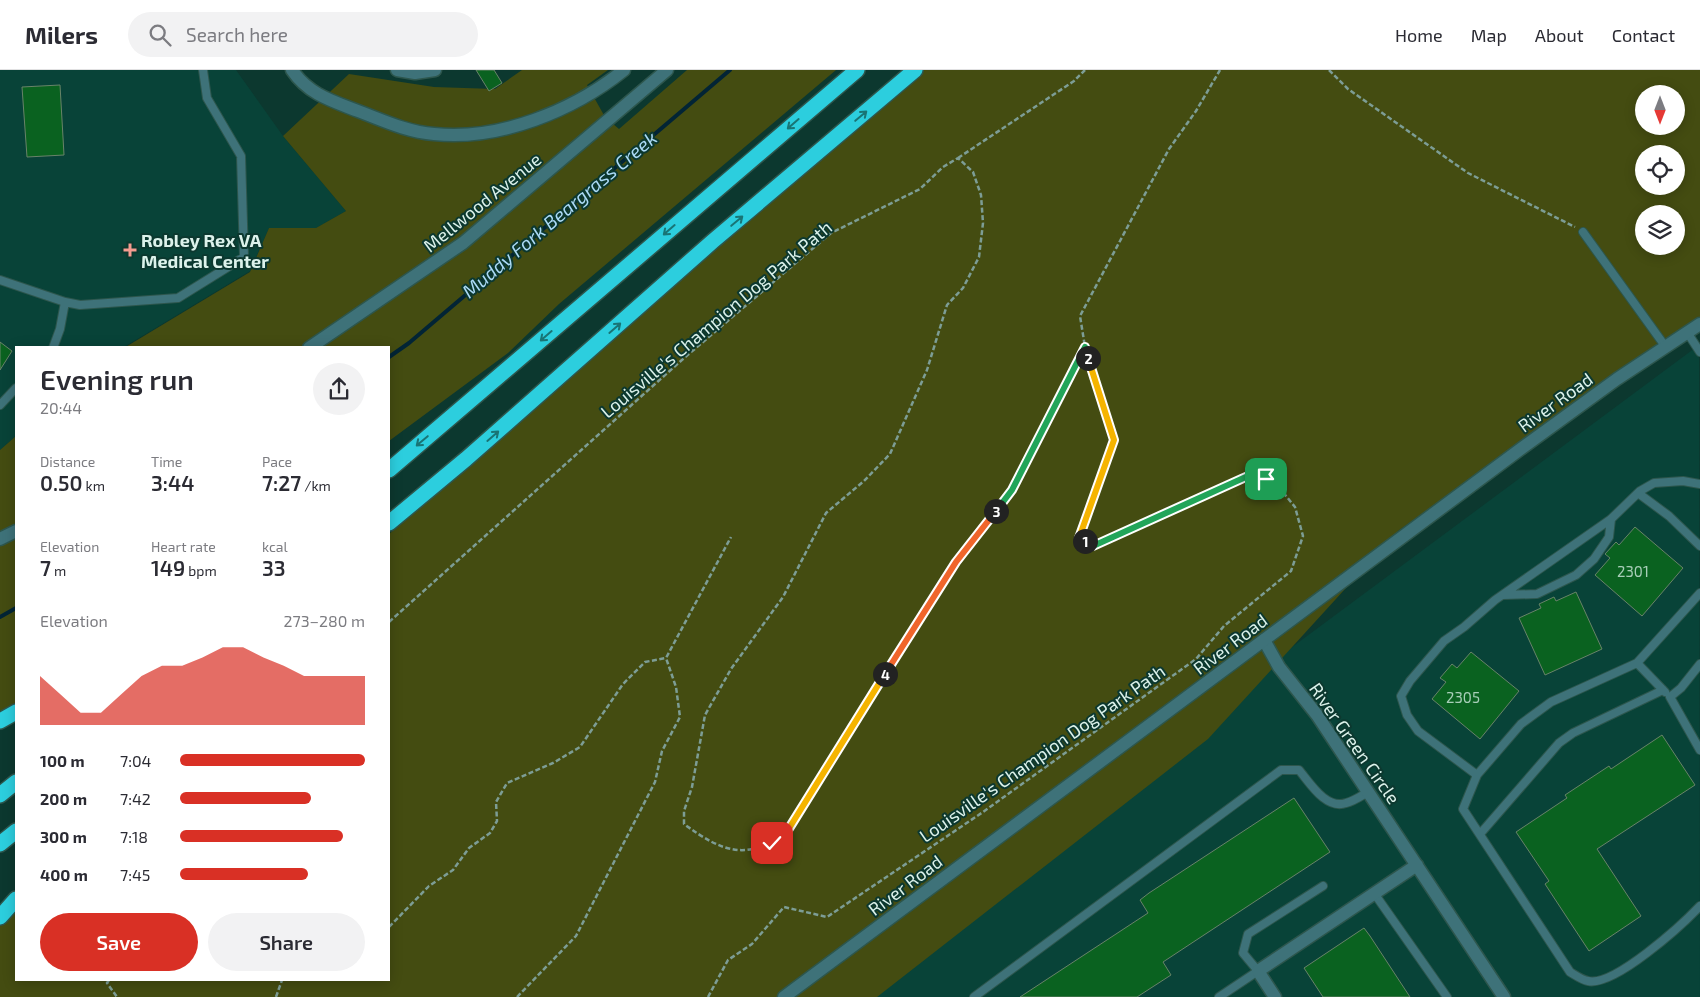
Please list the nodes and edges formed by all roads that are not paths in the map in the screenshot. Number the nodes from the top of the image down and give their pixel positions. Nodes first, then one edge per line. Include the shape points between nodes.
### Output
1 (203, 70) edge
2 (292, 70) edge
3 (397, 70) edge
4 (435, 70) edge
5 (624, 70) edge
6 (857, 70) edge
7 (915, 70) edge
8 (662, 72) edge
9 (1583, 232) road end
10 (0, 280) edge
11 (65, 302) junction
12 (1700, 324) edge
13 (1686, 332) junction
14 (54, 346) edge
15 (313, 346) edge
16 (1665, 346) junction
17 (1700, 352) edge
18 (15, 389) edge
19 (0, 405) edge
20 (405, 456) junction
21 (466, 459) junction
22 (390, 464) edge
23 (390, 469) edge
24 (1700, 484) edge
25 (1638, 494) junction
26 (1611, 519) junction
27 (390, 522) edge
28 (390, 528) edge
29 (15, 532) edge
30 (0, 539) edge
31 (1700, 546) edge
32 (1700, 593) edge
33 (1503, 594) junction
34 (1264, 640) junction
35 (1637, 663) junction
36 (1700, 664) edge
37 (1663, 690) junction
38 (1670, 697) junction
39 (15, 713) edge
40 (0, 721) edge
41 (1700, 750) edge
42 (1477, 775) junction
43 (15, 783) edge
44 (1368, 792) junction
45 (0, 796) edge
46 (15, 832) edge
47 (1480, 834) junction
48 (0, 844) edge
49 (1417, 865) junction
50 (1323, 886) dead end
51 (1374, 894) junction
52 (15, 900) edge
53 (1700, 906) edge
54 (0, 917) edge
55 (1258, 971) junction
56 (784, 997) edge
57 (974, 997) edge
58 (1219, 997) edge
59 (1275, 997) edge
60 (1447, 997) edge
61 (1504, 997) edge

1 - 11 lane via 207,98 241,156 244,257 178,298 80,305
2 - 5 street via 308,89 323,98 411,130 461,135 521,124 600,88
3 - 4 street via 414,74
6 -> 20 highway
21 -> 7 highway
8 - 15 street, Mellwood Avenue via 463,242
9 - 16 lane
10 - 11 lane
11 - 14 lane
12 - 13 street, River Road
13 - 16 street, River Road
13 - 17 lane
16 - 34 street, River Road
18 - 19 lane
20 - 22 highway
20 - 23 highway
21 - 27 highway
21 - 28 highway
24 - 25 lane via 1682,481 1654,483
25 - 26 lane
25 - 31 lane via 1669,516
26 - 33 lane
26 - 33 lane via 1609,537 1594,559 1576,575 1537,594
29 - 30 street
32 - 35 lane
33 - 42 lane via 1444,642 1401,696 1407,715 1418,730
34 - 44 street, River Green Circle via 1279,667 1317,715
34 - 56 street, River Road
35 - 37 lane
35 - 42 lane via 1552,702 1521,724
36 - 38 lane
37 - 38 lane
37 - 47 lane via 1573,733 1559,743
38 - 41 lane
39 - 40 highway
42 - 47 lane via 1463,809
43 - 45 highway
44 - 49 street, River Green Circle
44 - 57 lane via 1344,804 1332,803 1323,798 1298,770 1281,770
46 - 48 highway
47 - 53 lane via 1570,972 1588,982 1602,980 1645,955
49 - 51 street
49 - 61 street, River Green Circle
50 - 55 lane via 1248,934 1243,953
51 - 55 street
51 - 60 lane
52 - 54 highway
55 - 58 lane
55 - 59 street

